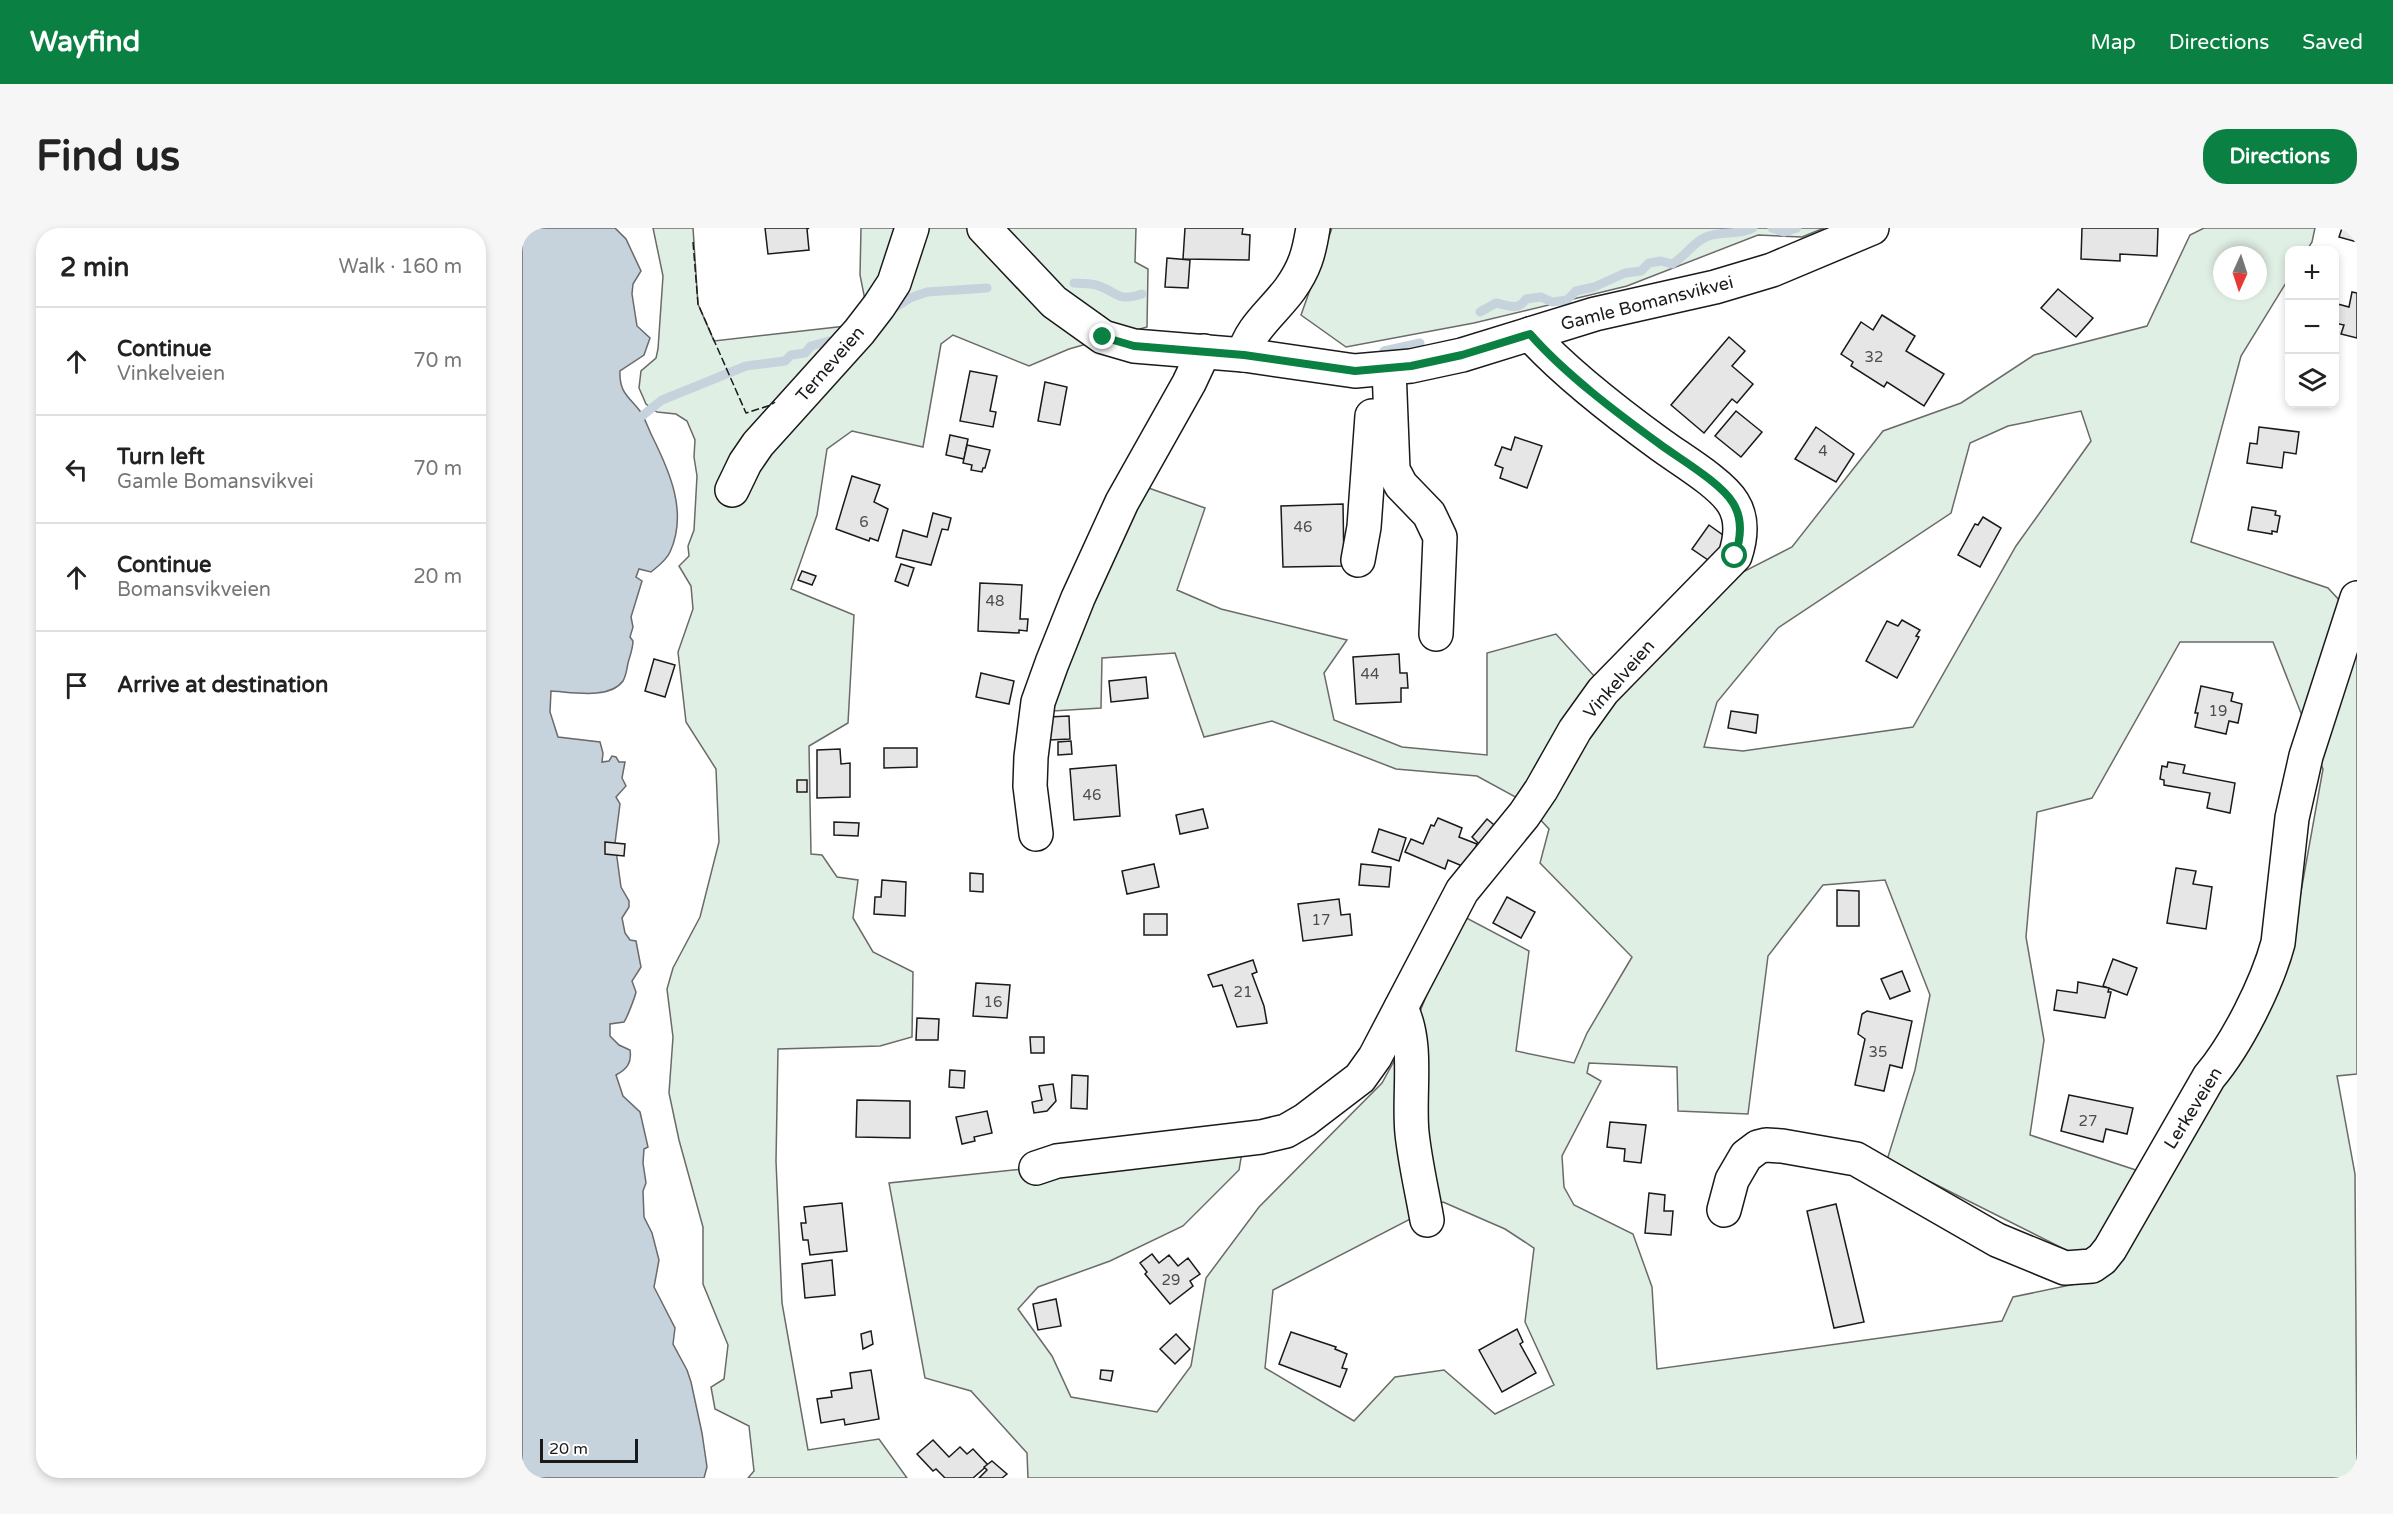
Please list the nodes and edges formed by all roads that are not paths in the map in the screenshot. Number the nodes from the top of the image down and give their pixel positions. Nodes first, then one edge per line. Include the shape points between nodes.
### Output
1 (912, 228) edge
2 (984, 228) edge
3 (1313, 228) edge
4 (1872, 228) edge
5 (1530, 334) junction
6 (1204, 351) junction
7 (1244, 355) junction
8 (1377, 369) junction
9 (732, 490) dead end
10 (1358, 560) dead end
11 (2357, 598) edge
12 (1436, 634) dead end
13 (1036, 834) dead end
14 (1401, 1008) junction
15 (1036, 1168) dead end
16 (1724, 1210) dead end
17 (1427, 1220) dead end

1 - 9 street, Terneveien via 894,283 879,306 758,444
2 - 6 street, Gamle Bomansvikvei via 1054,302 1103,337 1134,346
3 - 7 street via 1309,258 1290,289 1246,341
4 - 5 street, Gamle Bomansvikvei via 1772,270
5 - 8 street, Gamle Bomansvikvei via 1462,355
5 - 14 street, Vinkelveien via 1565,369 1722,490 1739,517 1738,547 1728,565 1603,691 1524,815 1462,891
6 - 7 street, Gamle Bomansvikvei
6 - 13 street via 1122,502 1078,598 1038,702 1030,786
7 - 8 street, Gamle Bomansvikvei via 1341,370
8 - 10 street
8 - 12 street via 1393,470 1401,485 1429,514 1440,537
11 - 16 street, Lerkeveien via 2306,756 2292,818 2273,962 2220,1064 2102,1259 2080,1268 2054,1265 1997,1240 1856,1159 1817,1151 1758,1147 1736,1171
14 - 15 street, Vinkelveien via 1360,1078 1286,1131 1057,1161
14 - 17 street via 1410,1047 1412,1132

